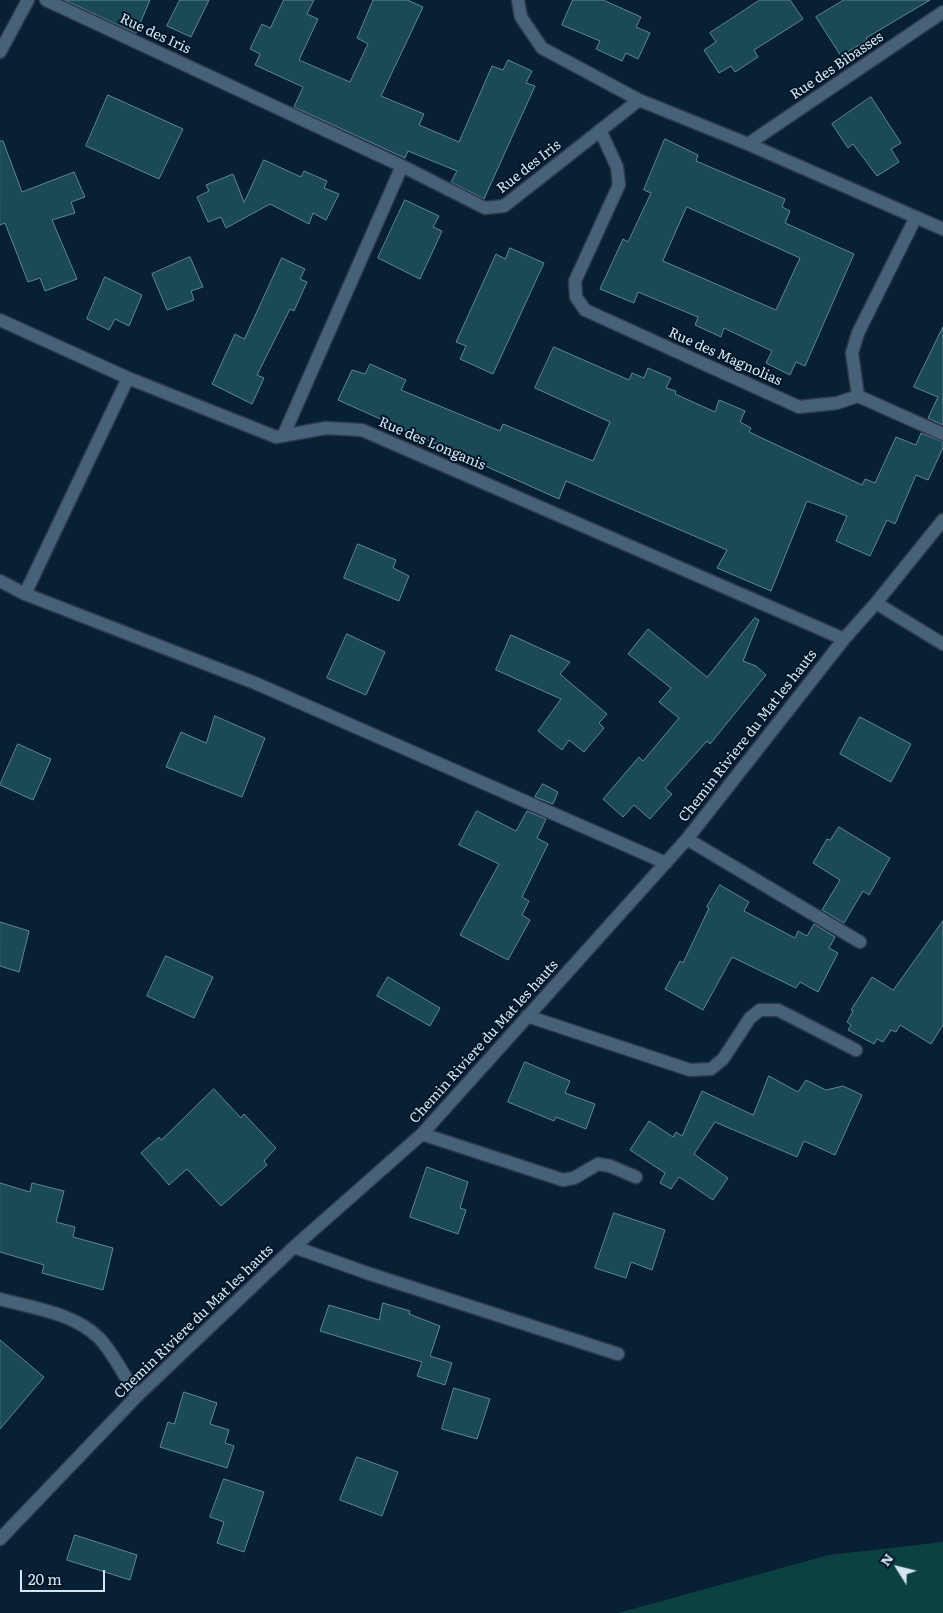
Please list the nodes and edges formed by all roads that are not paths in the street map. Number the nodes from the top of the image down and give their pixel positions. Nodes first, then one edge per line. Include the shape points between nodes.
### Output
1 (28, 0) edge
2 (46, 0) edge
3 (518, 0) edge
4 (943, 12) edge
5 (0, 52) edge
6 (639, 100) junction
7 (600, 130) junction
8 (748, 144) junction
9 (402, 166) junction
10 (916, 217) junction
11 (943, 229) edge
12 (0, 320) edge
13 (128, 378) junction
14 (858, 396) junction
15 (284, 434) junction
16 (943, 434) edge
17 (943, 520) edge
18 (0, 581) edge
19 (25, 594) junction
20 (876, 603) junction
21 (844, 639) junction
22 (943, 644) edge
23 (687, 839) junction
24 (666, 863) junction
25 (860, 942) dead end
26 (527, 1016) junction
27 (856, 1050) dead end
28 (422, 1134) junction
29 (636, 1177) dead end
30 (294, 1247) junction
31 (0, 1299) edge
32 (618, 1354) dead end
33 (137, 1396) junction
34 (0, 1539) edge

1 - 5 street
2 - 9 street, Rue des Iris
3 - 6 street via 521,17 542,48
4 - 8 street, Rue des Bibasses
6 - 7 street, Rue des Iris
6 - 8 street
7 - 9 street, Rue des Iris via 504,206 485,208
7 - 14 street, Rue des Magnolias via 617,167 619,185 575,281 576,297 585,310 799,407 836,403
8 - 10 street
9 - 15 street
10 - 11 street
10 - 14 street via 858,333 852,353
12 - 13 street, Rue des Longanis
13 - 15 street, Rue des Longanis via 276,437
13 - 19 street
14 - 16 street
15 - 21 street, Rue des Longanis via 326,428 362,430
17 - 20 street, Chemin Riviere du Mat les hauts
18 - 19 street
19 - 24 street via 255,683
20 - 21 street, Chemin Riviere du Mat les hauts
20 - 22 street
21 - 23 street, Chemin Riviere du Mat les hauts
23 - 24 street, Chemin Riviere du Mat les hauts
23 - 25 street
24 - 26 street, Chemin Riviere du Mat les hauts
26 - 27 street via 690,1070 711,1069 723,1059 750,1018 760,1010 778,1010
26 - 28 street, Chemin Riviere du Mat les hauts
28 - 29 street via 562,1180 574,1178 598,1164
28 - 30 street, Chemin Riviere du Mat les hauts
30 - 32 street
30 - 33 street, Chemin Riviere du Mat les hauts
31 - 33 street via 64,1316 86,1328 100,1338
33 - 34 street, Chemin Riviere du Mat les hauts

